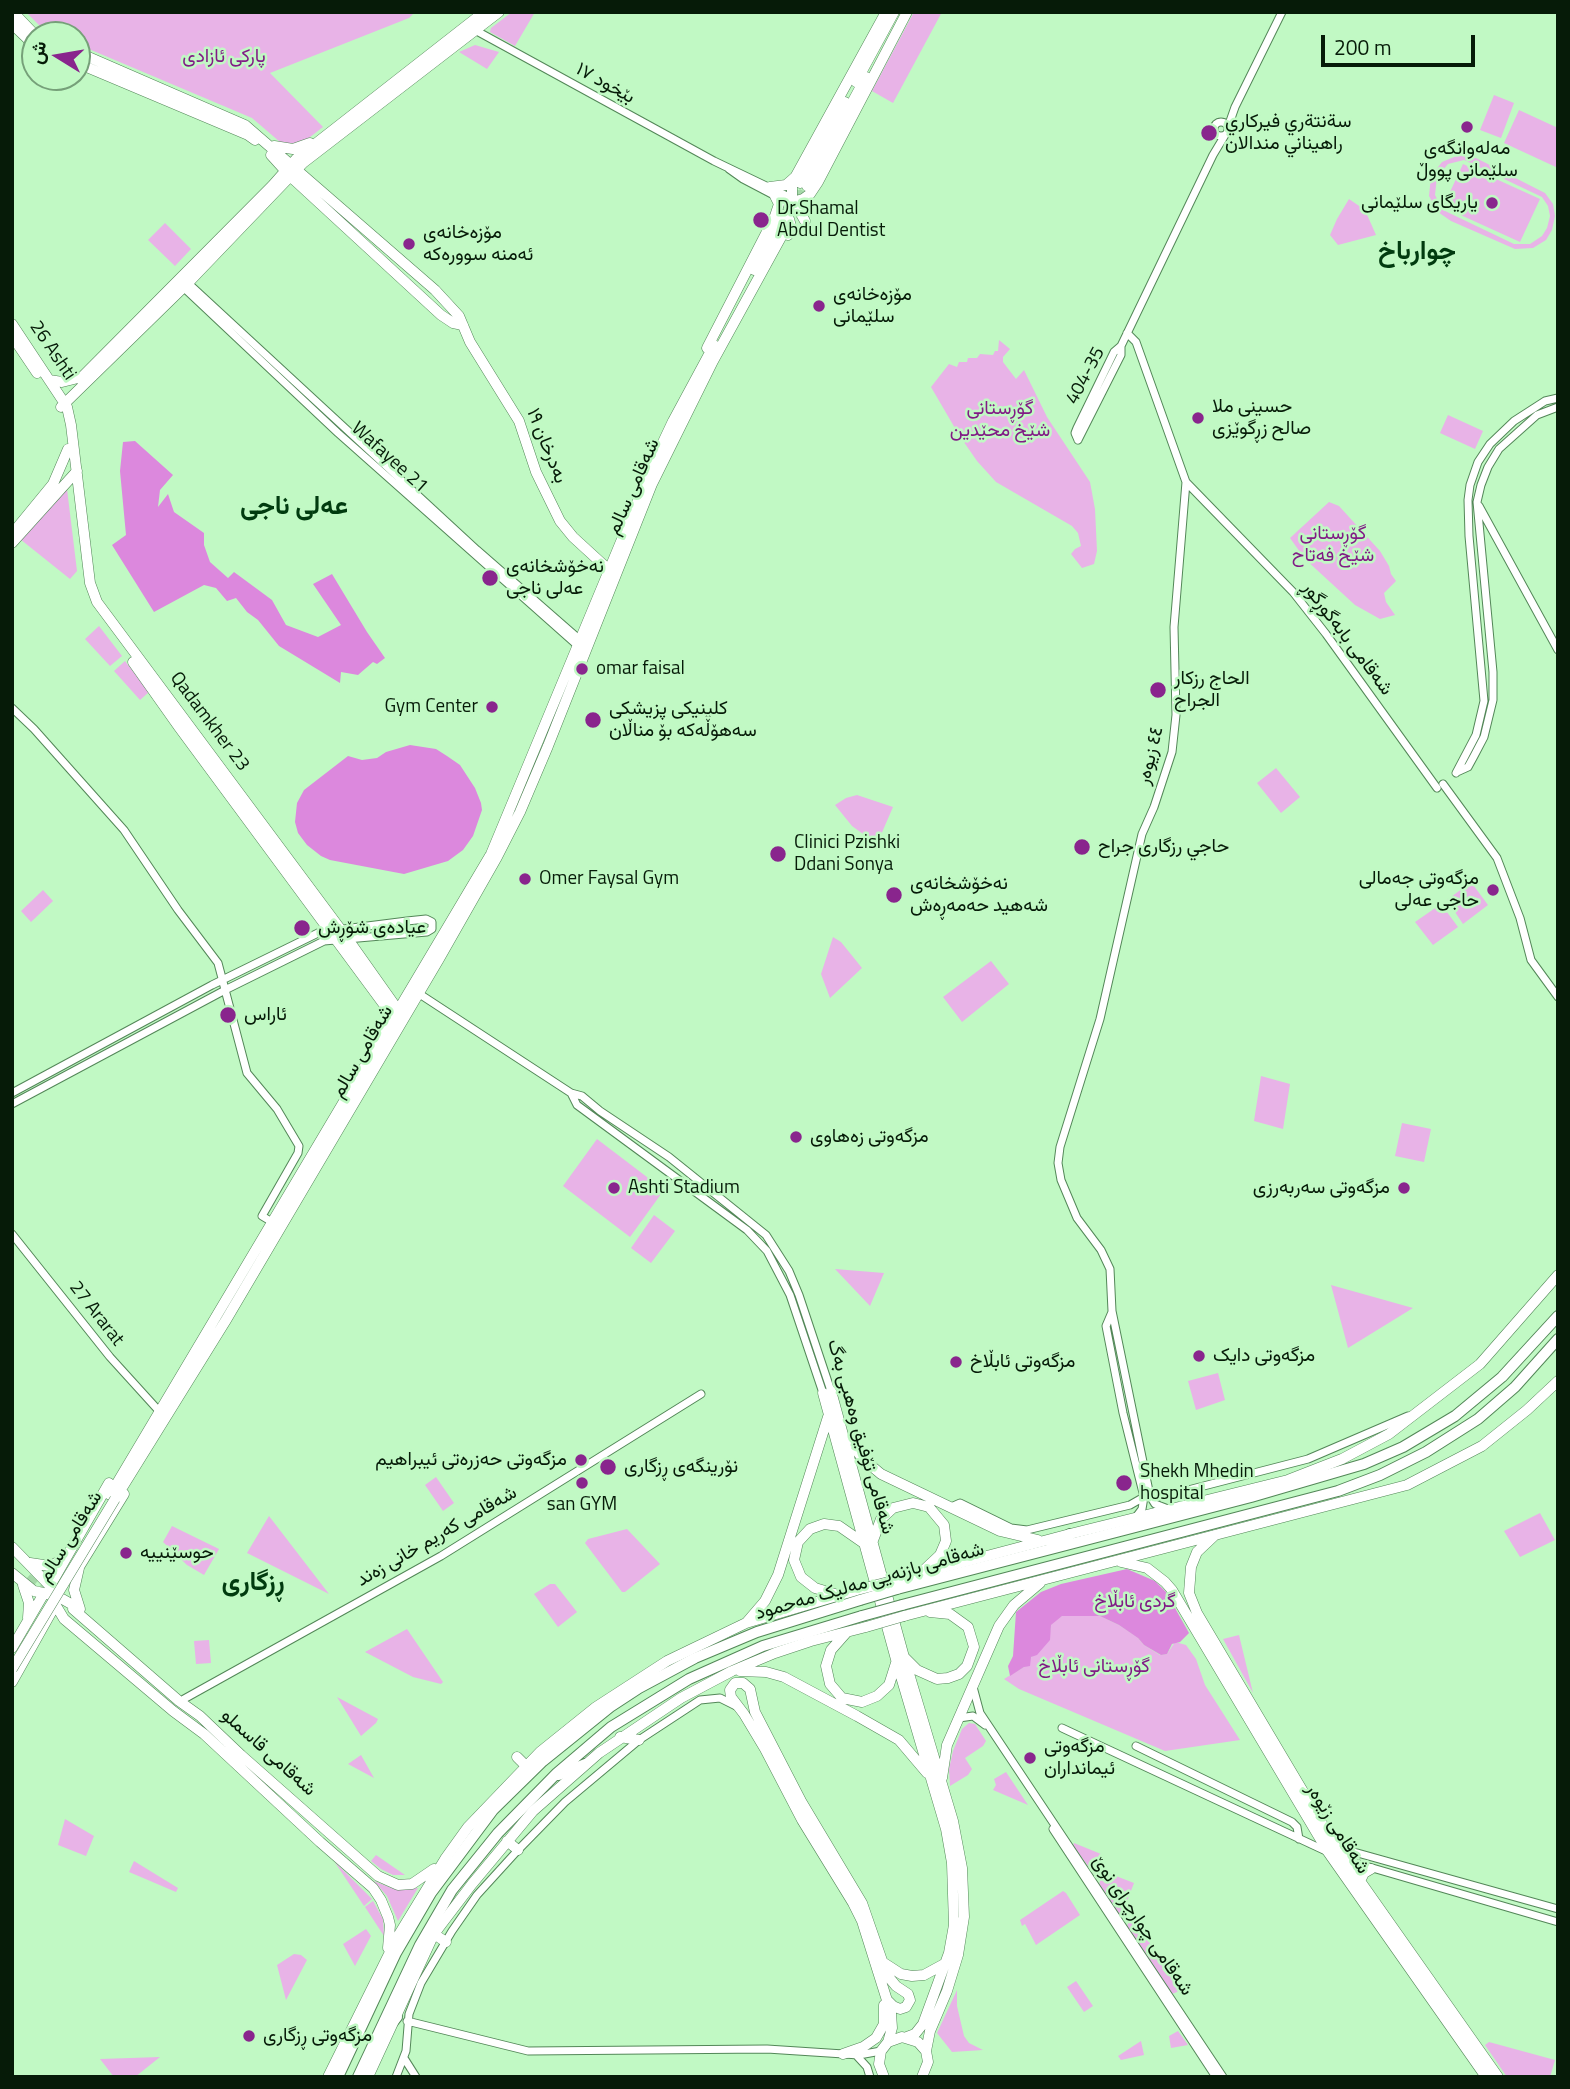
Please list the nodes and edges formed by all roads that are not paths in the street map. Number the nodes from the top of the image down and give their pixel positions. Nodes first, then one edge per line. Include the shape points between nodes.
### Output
1 (484, 12) edge
2 (499, 12) edge
3 (886, 12) edge
4 (894, 12) edge
5 (901, 12) edge
6 (907, 12) edge
7 (1282, 12) edge
8 (471, 28) junction
9 (91, 58) edge
10 (91, 68) edge
11 (1225, 128) junction
12 (329, 133) junction
13 (263, 143) junction
14 (318, 151) junction
15 (1213, 155) junction
16 (291, 169) junction
17 (302, 186) junction
18 (273, 191) junction
19 (792, 192) junction
20 (327, 196) junction
21 (805, 221) dead end
22 (783, 224) junction
23 (186, 285) junction
24 (12, 324) edge
25 (463, 325) junction
26 (1127, 334) junction
27 (12, 336) edge
28 (1121, 346) junction
29 (49, 380) junction
30 (82, 381) junction
31 (1558, 398) edge
32 (61, 403) junction
33 (1558, 407) edge
34 (678, 421) junction
35 (71, 425) junction
36 (68, 449) junction
37 (74, 475) junction
38 (1186, 482) junction
39 (1477, 502) junction
40 (12, 534) edge
41 (12, 543) edge
42 (609, 570) junction
43 (1474, 608) junction
44 (1487, 608) junction
45 (579, 643) junction
46 (1558, 650) edge
47 (12, 708) edge
48 (12, 714) edge
49 (550, 725) junction
50 (545, 739) junction
51 (47, 745) junction
52 (339, 934) junction
53 (224, 979) junction
54 (227, 989) junction
55 (418, 993) junction
56 (1558, 997) edge
57 (397, 1011) junction
58 (388, 1034) junction
59 (12, 1093) edge
60 (571, 1093) junction
61 (12, 1104) edge
62 (272, 1222) junction
63 (12, 1234) edge
64 (1558, 1275) edge
65 (1558, 1316) edge
66 (1558, 1339) edge
67 (1558, 1381) edge
68 (827, 1392) junction
69 (701, 1394) dead end
70 (159, 1410) junction
71 (1422, 1410) junction
72 (829, 1416) junction
73 (844, 1434) junction
74 (134, 1461) junction
75 (1288, 1480) junction
76 (1304, 1482) junction
77 (1146, 1495) junction
78 (113, 1497) junction
79 (951, 1507) junction
80 (1168, 1509) junction
81 (1135, 1518) junction
82 (1070, 1534) joint
83 (1215, 1534) junction
84 (867, 1543) junction
85 (1044, 1546) junction
86 (12, 1547) edge
87 (12, 1554) edge
88 (66, 1558) junction
89 (1114, 1562) junction
90 (12, 1564) edge
91 (79, 1568) junction
92 (12, 1573) edge
93 (27, 1574) junction
94 (920, 1574) junction
95 (1045, 1580) junction
96 (897, 1585) junction
97 (839, 1595) junction
98 (858, 1595) junction
99 (58, 1601) junction
100 (36, 1607) junction
101 (903, 1611) junction
102 (916, 1613) junction
103 (864, 1622) junction
104 (746, 1623) junction
105 (26, 1624) junction
106 (43, 1628) junction
107 (847, 1631) junction
108 (12, 1648) edge
109 (12, 1657) edge
110 (900, 1660) junction
111 (12, 1669) edge
112 (630, 1669) dead end
113 (732, 1671) junction
114 (1219, 1671) junction
115 (1232, 1673) junction
116 (636, 1679) junction
117 (12, 1682) edge
118 (973, 1685) junction
119 (184, 1699) junction
120 (740, 1708) junction
121 (200, 1716) junction
122 (959, 1718) junction
123 (1062, 1728) dead end
124 (620, 1737) junction
125 (639, 1740) junction
126 (1136, 1746) dead end
127 (517, 1758) dead end
128 (585, 1764) junction
129 (526, 1766) junction
130 (930, 1777) junction
131 (550, 1779) junction
132 (942, 1786) junction
133 (1032, 1793) junction
134 (485, 1819) junction
135 (468, 1827) junction
136 (1299, 1839) junction
137 (507, 1841) junction
138 (518, 1850) junction
139 (1332, 1850) junction
140 (444, 1858) junction
141 (1385, 1860) junction
142 (1348, 1862) junction
143 (358, 1866) junction
144 (1377, 1870) junction
145 (1361, 1879) junction
146 (452, 1890) junction
147 (1558, 1909) edge
148 (1558, 1922) edge
149 (434, 1934) junction
150 (446, 1942) junction
151 (386, 1959) junction
152 (882, 1961) junction
153 (946, 1963) junction
154 (886, 1997) junction
155 (357, 2017) junction
156 (402, 2019) junction
157 (907, 2037) junction
158 (888, 2042) junction
159 (352, 2045) junction
160 (371, 2050) junction
161 (881, 2051) junction
162 (926, 2051) junction
163 (843, 2054) junction
164 (858, 2055) junction
165 (404, 2058) junction
166 (879, 2064) junction
167 (328, 2077) edge
168 (338, 2077) edge
169 (358, 2077) edge
170 (368, 2077) edge
171 (396, 2077) edge
172 (409, 2077) edge
173 (416, 2077) edge
174 (870, 2077) edge
175 (884, 2077) edge
176 (922, 2077) edge
177 (1216, 2077) edge
178 (1223, 2077) edge
179 (1486, 2077) edge
180 (1498, 2077) edge

1 - 8 main road
2 - 8 main road
3 - 19 main road, شەقامی سالم
4 - 19 main road, شەقامی سالم
5 - 19 main road, شەقامی سالم
6 - 19 main road, شەقامی سالم
7 - 11 street
8 - 12 main road
8 - 14 main road
8 - 19 street, بێخود ١٧ via 735,175
9 - 13 main road via 245,125
10 - 13 main road
11 - 15 street
11 - 15 street via 1215,126
12 - 13 main road via 293,149
12 - 16 main road
13 - 16 main road
13 - 18 main road via 276,165
14 - 16 main road
14 - 20 main road via 310,168
15 - 26 street
16 - 17 main road
16 - 18 main road
16 - 20 main road, بەدرخان ١٩
17 - 18 main road via 289,182
17 - 25 main road via 445,318
18 - 23 main road
18 - 30 main road
19 - 21 main road
19 - 22 main road, شەقامی سالم via 779,204
20 - 25 main road, بەدرخان ١٩ via 435,290
22 - 34 main road, شەقامی سالم via 686,388
22 - 34 main road, شەقامی سالم via 713,373 696,404
23 - 30 main road
23 - 45 street, Wafayee 21 via 338,433
24 - 29 main road, 26 Ashti
25 - 42 main road, بەدرخان ١٩ via 522,426 533,465 557,516
26 - 28 street
26 - 38 street, شەقامی بابەگوڕگوڕ via 1136,342
27 - 32 main road, 26 Ashti
28 - 28 street, 404-35 via 1077,428 1078,440 1121,355
29 - 30 main road
29 - 32 main road, 26 Ashti
30 - 32 main road
30 - 35 main road
31 - 43 street via 1514,421 1478,462 1468,500
32 - 35 main road, Qadamkher 23
32 - 36 main road, Qadamkher 23
33 - 39 street via 1538,415 1499,449
34 - 42 main road, شەقامی سالم
34 - 49 main road, شەقامی سالم
35 - 37 main road, Qadamkher 23
36 - 37 main road, Qadamkher 23
36 - 40 main road via 53,484
37 - 41 main road
37 - 52 main road, Qadamkher 23 via 88,599 187,739
38 - 56 street, شەقامی بابەگوڕگوڕ via 1293,592 1497,858 1531,960
38 - 77 street, ٤٤ زیوەر via 1174,627 1172,752 1142,834 1100,1019 1058,1163 1077,1218 1110,1269 1112,1311 1107,1326 1123,1413
39 - 44 street
39 - 46 street
42 - 45 main road, شەقامی سالم
43 - 44 street
43 - 44 street via 1484,701 1476,735 1456,773 1468,767 1484,737 1493,700
45 - 49 main road, شەقامی سالم
47 - 51 street
48 - 51 street
49 - 50 main road, شەقامی سالم
50 - 55 main road, شەقامی سالم via 520,812
50 - 57 main road, شەقامی سالم via 491,854
51 - 53 street via 124,830 218,963
52 - 52 street via 427,932 433,925 424,919
52 - 53 street via 320,932
52 - 54 street
52 - 57 main road, Qadamkher 23
52 - 58 main road, Qadamkher 23 via 387,1010
53 - 54 street
53 - 59 street
54 - 61 street
54 - 62 street via 247,1073 299,1146 262,1216
55 - 58 main road, شەقامی سالم
55 - 60 street, شەقامی تۆفیق وەهبی بەگ
57 - 58 main road, شەقامی سالم
58 - 62 main road, شەقامی سالم
58 - 74 main road, شەقامی سالم via 217,1334
60 - 68 street, شەقامی تۆفیق وەهبی بەگ via 577,1105 747,1230 767,1251 783,1277
60 - 68 street, شەقامی تۆفیق وەهبی بەگ via 582,1096 669,1157 766,1235 799,1295
62 - 70 main road, شەقامی سالم
63 - 70 street, 27 Ararat via 110,1357
64 - 71 main road via 1480,1364
65 - 76 highway, شەقامی بازنەیی مەلیک مەحمود via 1502,1377 1455,1416 1374,1460
66 - 101 highway, شەقامی بازنەیی مەلیک مەحمود via 1515,1387 1478,1419 1380,1475 1338,1491
67 - 83 main road via 1482,1446 1407,1485
68 - 72 main road, شەقامی تۆفیق وەهبی بەگ
68 - 73 main road, شەقامی تۆفیق وەهبی بەگ
69 - 119 street, شەقامی کەریم خانی زەند via 442,1556
70 - 74 main road, شەقامی سالم
71 - 75 main road via 1342,1459
71 - 77 street via 1308,1459 1165,1496
72 - 84 main road, شەقامی تۆفیق وەهبی بەگ
72 - 104 main road via 778,1575 765,1601
73 - 79 main road via 876,1471
73 - 84 main road, شەقامی تۆفیق وەهبی بەگ
74 - 78 main road, شەقامی سالم
74 - 88 main road via 113,1476
74 - 91 main road via 131,1483
75 - 76 highway
75 - 80 main road
76 - 85 highway, شەقامی بازنەیی مەلیک مەحمود
77 - 79 street via 1130,1505 1027,1530 1011,1528 960,1503
77 - 80 street
77 - 81 street
78 - 109 main road, شەقامی سالم
78 - 111 main road, شەقامی سالم, bridge
79 - 85 main road
80 - 81 main road
81 - 82 main road
82 - 85 highway
83 - 89 main road
83 - 115 main road, شەقامی زێوەر via 1197,1552 1188,1585 1191,1602
84 - 94 main road via 892,1508 913,1503 929,1507 944,1525 946,1541 940,1555
84 - 97 main road via 839,1526 824,1524 810,1529 798,1542 794,1560 801,1577 814,1588
84 - 110 main road, شەقامی تۆفیق وەهبی بەگ
85 - 94 main road
85 - 96 highway, شەقامی بازنەیی مەلیک مەحمود
86 - 93 main road
87 - 93 main road
88 - 93 main road
88 - 99 main road
89 - 95 main road
89 - 114 main road, شەقامی زێوەر via 1147,1568 1172,1590
90 - 93 main road
91 - 99 main road via 74,1590
91 - 99 main road via 68,1586 59,1588
92 - 93 main road
93 - 99 main road
93 - 99 main road
93 - 105 main road
94 - 96 main road
95 - 102 main road
95 - 118 main road via 1006,1615
96 - 98 highway, شەقامی بازنەیی مەلیک مەحمود, bridge
97 - 98 main road
97 - 104 main road
98 - 134 highway, شەقامی بازنەیی مەلیک مەحمود via 695,1658 639,1688 554,1752
99 - 100 main road
99 - 100 main road
99 - 106 main road
99 - 106 main road via 55,1623
99 - 119 main road
99 - 121 main road, شەقامی قاسملو
99 - 143 main road, شەقامی قاسملو via 320,1842
100 - 105 main road
101 - 102 main road
101 - 103 highway, شەقامی بازنەیی مەلیک مەحمود, bridge
102 - 110 main road via 950,1614 961,1619 972,1636 972,1657 959,1674 937,1679
103 - 107 main road
103 - 131 highway, شەقامی بازنەیی مەلیک مەحمود via 763,1646 689,1679 611,1727
104 - 116 main road
105 - 108 main road
106 - 117 main road
107 - 110 main road via 831,1650 826,1666 830,1684 842,1698 862,1702 877,1696
107 - 113 main road
110 - 130 main road, شەقامی تۆفیق وەهبی بەگ
110 - 132 main road, شەقامی تۆفیق وەهبی بەگ
112 - 116 main road
113 - 124 main road
113 - 130 main road via 775,1674 814,1693 899,1740
114 - 115 main road
114 - 139 main road, شەقامی زێوەر
115 - 139 main road, شەقامی زێوەر
116 - 129 main road via 582,1717
118 - 122 main road
118 - 133 street via 980,1713
119 - 121 main road
120 - 125 street via 720,1698 705,1699
120 - 152 main road via 730,1692 741,1682 750,1689 755,1712 801,1801 862,1903
120 - 154 main road via 853,1902
121 - 143 main road, شەقامی قاسملو
122 - 132 main road via 945,1754
122 - 133 street via 973,1716 982,1721
123 - 136 street
124 - 125 main road
124 - 128 main road
125 - 138 street via 565,1802
126 - 136 street via 1292,1822
127 - 129 main road
128 - 131 highway
128 - 137 main road
129 - 135 main road
130 - 153 main road, شەقامی تۆفیق وەهبی بەگ via 946,1829 954,1880 954,1925
131 - 146 highway, شەقامی بازنەیی مەلیک مەحمود
132 - 162 main road, شەقامی تۆفیق وەهبی بەگ via 960,1856 964,1917 954,1973
133 - 177 street, شەقامی چوارچرای نوێ
133 - 178 street, شەقامی چوارچرای نوێ
134 - 135 highway
134 - 159 highway, شەقامی بازنەیی مەلیک مەحمود via 416,1916
135 - 140 main road
136 - 139 street
137 - 138 main road
137 - 149 main road
138 - 150 street via 477,1895
139 - 141 street
139 - 142 main road, شەقامی زێوەر
139 - 179 main road, شەقامی زێوەر
140 - 143 main road, شەقامی قاسملو via 429,1874 405,1885
140 - 151 main road
141 - 144 street
141 - 147 street
142 - 144 street
142 - 145 main road, شەقامی زێوەر
143 - 151 main road via 388,1917
144 - 145 main road via 1364,1873
144 - 148 street
145 - 180 main road, شەقامی زێوەر
146 - 149 highway
146 - 160 highway, شەقامی بازنەیی مەلیک مەحمود via 420,1945
149 - 150 main road
149 - 156 main road
150 - 156 street
151 - 155 main road
152 - 153 main road via 912,1976
152 - 154 main road via 890,1979 910,2000 900,2009
153 - 157 main road, شەقامی تۆفیق وەهبی بەگ via 923,2024
154 - 158 main road via 892,2023
154 - 163 main road via 879,2034
155 - 159 highway
155 - 167 main road
156 - 160 highway
156 - 163 street via 528,2052 766,2049
156 - 165 street
156 - 170 main road
157 - 158 main road
157 - 162 main road
158 - 161 main road
159 - 168 highway, شەقامی بازنەیی مەلیک مەحمود
160 - 169 highway, شەقامی بازنەیی مەلیک مەحمود
161 - 164 street
161 - 166 main road
162 - 176 main road, شەقامی تۆفیق وەهبی بەگ via 928,2063
163 - 164 street
164 - 166 street
164 - 174 street
165 - 171 street
165 - 172 street
165 - 173 street
166 - 175 main road

